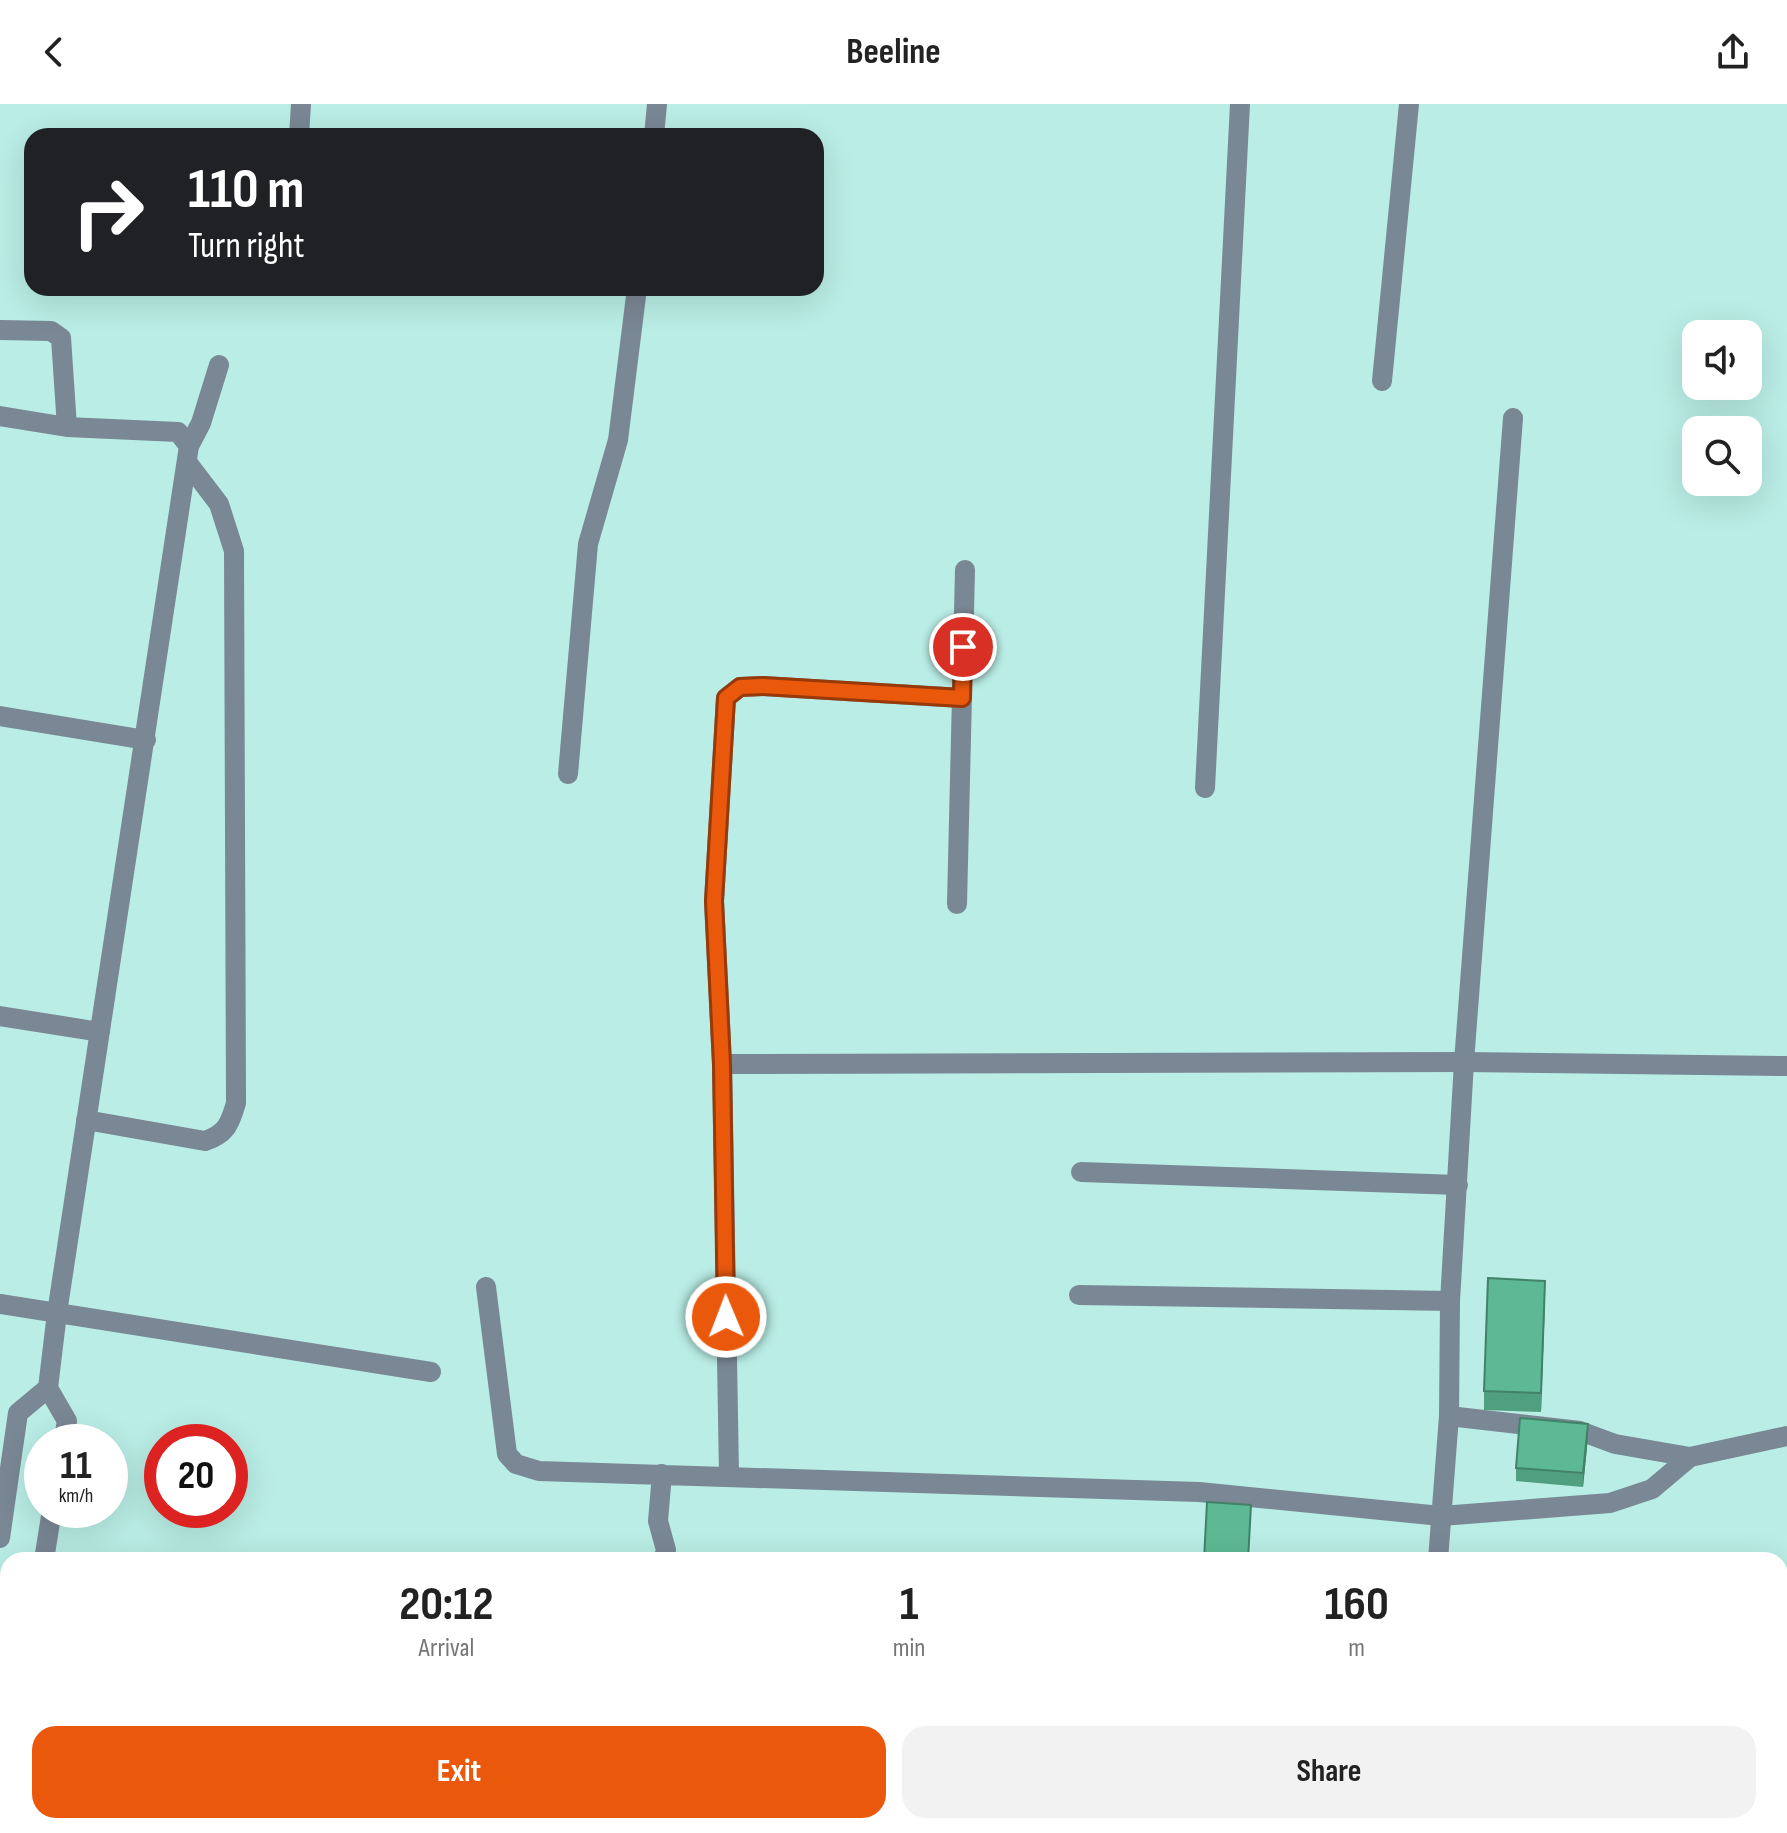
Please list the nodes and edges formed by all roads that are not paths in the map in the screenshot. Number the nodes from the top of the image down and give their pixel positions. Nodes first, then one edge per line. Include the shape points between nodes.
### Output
1 (301, 104) edge
2 (657, 104) edge
3 (1240, 104) edge
4 (1409, 104) edge
5 (300, 128) edge
6 (655, 128) edge
7 (636, 296) edge
8 (0, 330) edge
9 (219, 365) dead end
10 (1382, 381) dead end
11 (0, 416) edge
12 (1513, 418) dead end
13 (67, 427) junction
14 (188, 454) junction
15 (965, 570) dead end
16 (962, 698) junction
17 (0, 716) edge
18 (146, 740) junction
19 (568, 774) dead end
20 (1205, 788) dead end
21 (957, 904) dead end
22 (0, 1016) edge
23 (100, 1032) junction
24 (1464, 1062) junction
25 (722, 1064) junction
26 (1787, 1066) edge
27 (86, 1120) junction
28 (1081, 1172) dead end
29 (1458, 1185) junction
30 (486, 1287) dead end
31 (1079, 1295) dead end
32 (1450, 1301) junction
33 (0, 1304) edge
34 (57, 1313) junction
35 (431, 1372) dead end
36 (48, 1388) junction
37 (1449, 1416) junction
38 (66, 1424) edge
39 (1787, 1436) edge
40 (1690, 1457) junction
41 (662, 1474) junction
42 (729, 1475) junction
43 (1441, 1516) junction
44 (49, 1528) edge
45 (0, 1538) edge
46 (45, 1552) edge
47 (665, 1552) edge
48 (1439, 1552) edge

1 - 5 street
2 - 6 street
3 - 20 street
4 - 10 street
7 - 19 street via 618,440 588,544
8 - 13 street via 51,331 61,338
9 - 14 street
11 - 13 street
12 - 24 street
13 - 14 street via 178,432
14 - 18 street
14 - 27 street via 219,504 234,551 236,1103 222,1135 205,1141
15 - 16 street
16 - 21 street
16 - 25 street via 763,686 740,687 726,698 714,901
17 - 18 street
18 - 23 street
22 - 23 street
23 - 27 street
24 - 25 street
24 - 26 street
24 - 29 street
25 - 42 street
27 - 34 street
28 - 29 street
29 - 32 street
30 - 41 street via 507,1454 516,1464 539,1471
31 - 32 street
32 - 37 street
33 - 34 street
34 - 35 street
34 - 36 street
36 - 38 street
36 - 45 street via 18,1413
37 - 40 street via 1580,1431 1615,1444
37 - 43 street
39 - 40 street
40 - 43 street via 1652,1489 1610,1503
41 - 42 street
41 - 47 street via 658,1521
42 - 43 street via 1199,1492
43 - 48 street
44 - 46 street

